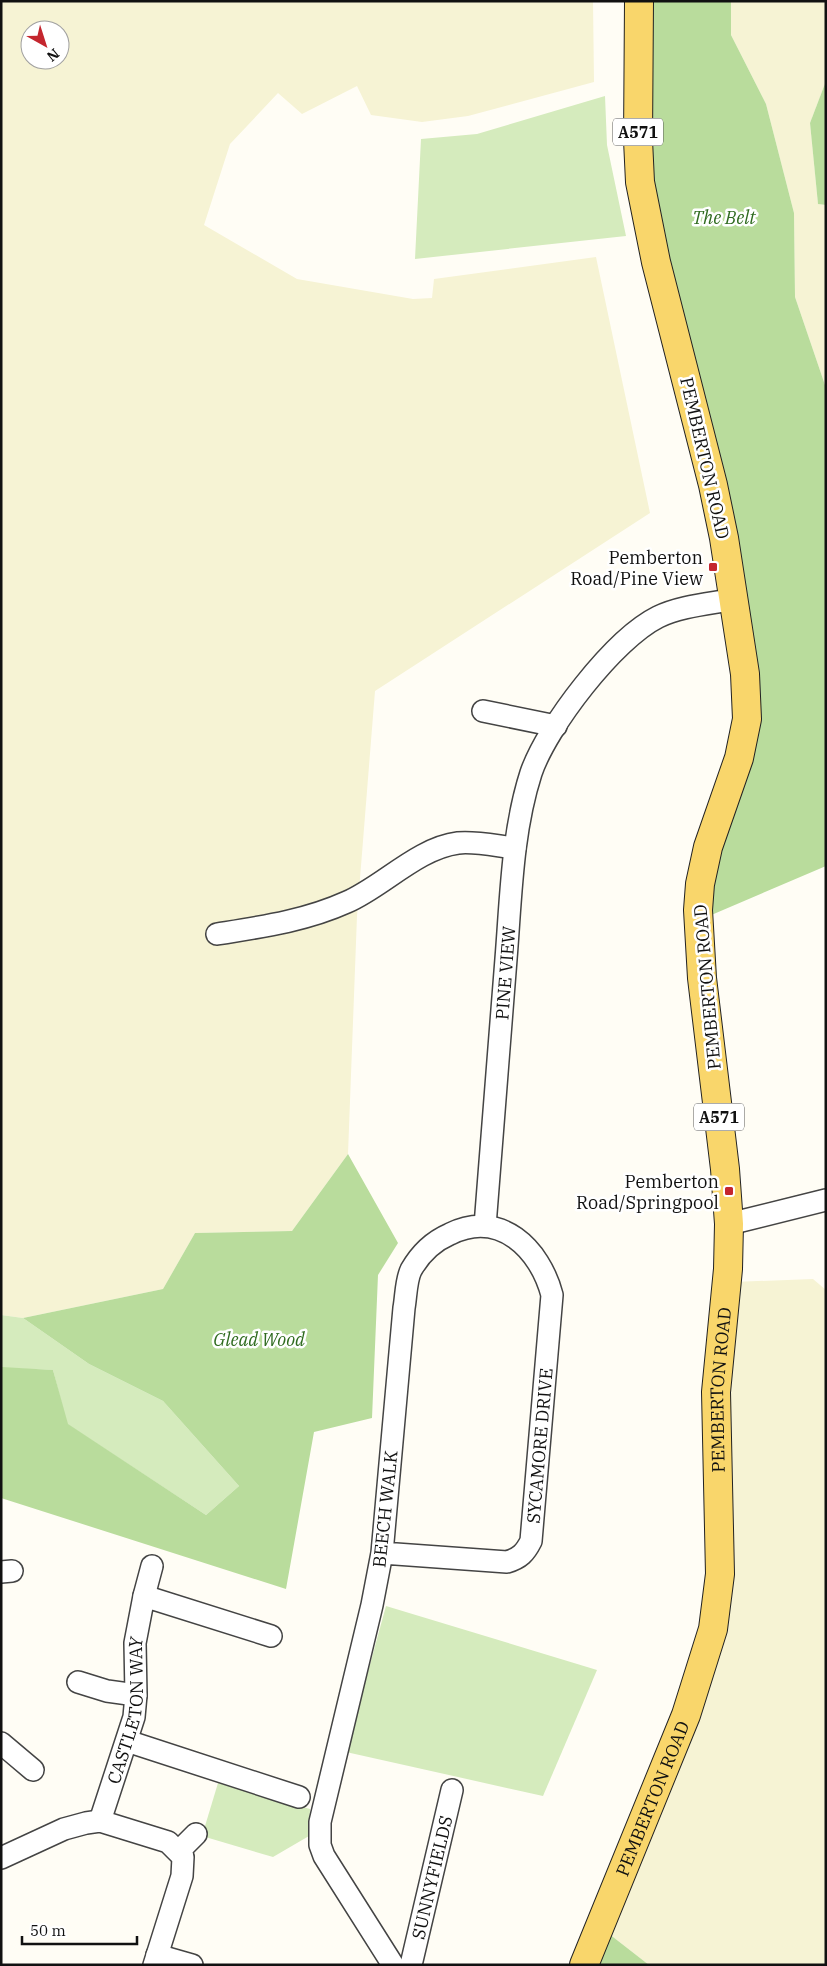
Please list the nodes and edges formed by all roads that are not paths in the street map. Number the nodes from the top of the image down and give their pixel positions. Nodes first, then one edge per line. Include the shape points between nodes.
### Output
1 (639, 1) edge
2 (735, 599) junction
3 (482, 712) dead end
4 (556, 726) junction
5 (515, 848) junction
6 (217, 934) dead end
7 (826, 1200) edge
8 (729, 1224) junction
9 (485, 1226) junction
10 (382, 1554) junction
11 (152, 1566) dead end
12 (144, 1596) junction
13 (271, 1636) dead end
14 (78, 1682) dead end
15 (136, 1695) junction
16 (127, 1741) junction
17 (1, 1743) edge
18 (33, 1770) dead end
19 (452, 1790) dead end
20 (299, 1797) dead end
21 (100, 1821) junction
22 (196, 1834) dead end
23 (179, 1851) junction
24 (1, 1858) edge
25 (155, 1960) edge
26 (192, 1965) edge
27 (393, 1965) edge
28 (411, 1965) edge
29 (584, 1965) edge

1 - 2 main road, PEMBERTON ROAD / A571 via 640,182 656,262 713,485
2 - 4 street, PINE VIEW via 675,610 641,628 598,669
2 - 8 main road, PEMBERTON ROAD / A571 via 746,674 747,719 739,758 708,847 698,910 702,978
3 - 4 street
4 - 5 street, PINE VIEW via 531,773
5 - 6 street via 458,843 430,852 349,902 290,922
5 - 9 street, PINE VIEW
7 - 8 street
8 - 29 main road, PEMBERTON ROAD / A571 via 716,1392 720,1566 713,1629 686,1714
9 - 10 street, BEECH WALK via 471,1226 442,1238 429,1248 410,1272
9 - 10 street, SYCAMORE DRIVE via 511,1235 533,1253 548,1280 552,1295 531,1541 526,1551 507,1562
10 - 27 street, BEECH WALK via 319,1833 330,1867
11 - 12 street, CASTLETON WAY
12 - 13 street
12 - 15 street, CASTLETON WAY via 135,1643
14 - 15 street
15 - 16 street, CASTLETON WAY
16 - 20 street
16 - 21 street, CASTLETON WAY
17 - 18 street
19 - 28 street, SUNNYFIELDS
21 - 23 street via 168,1842
21 - 24 street via 64,1829
22 - 23 street
23 - 25 street via 183,1857 182,1876
25 - 26 street

